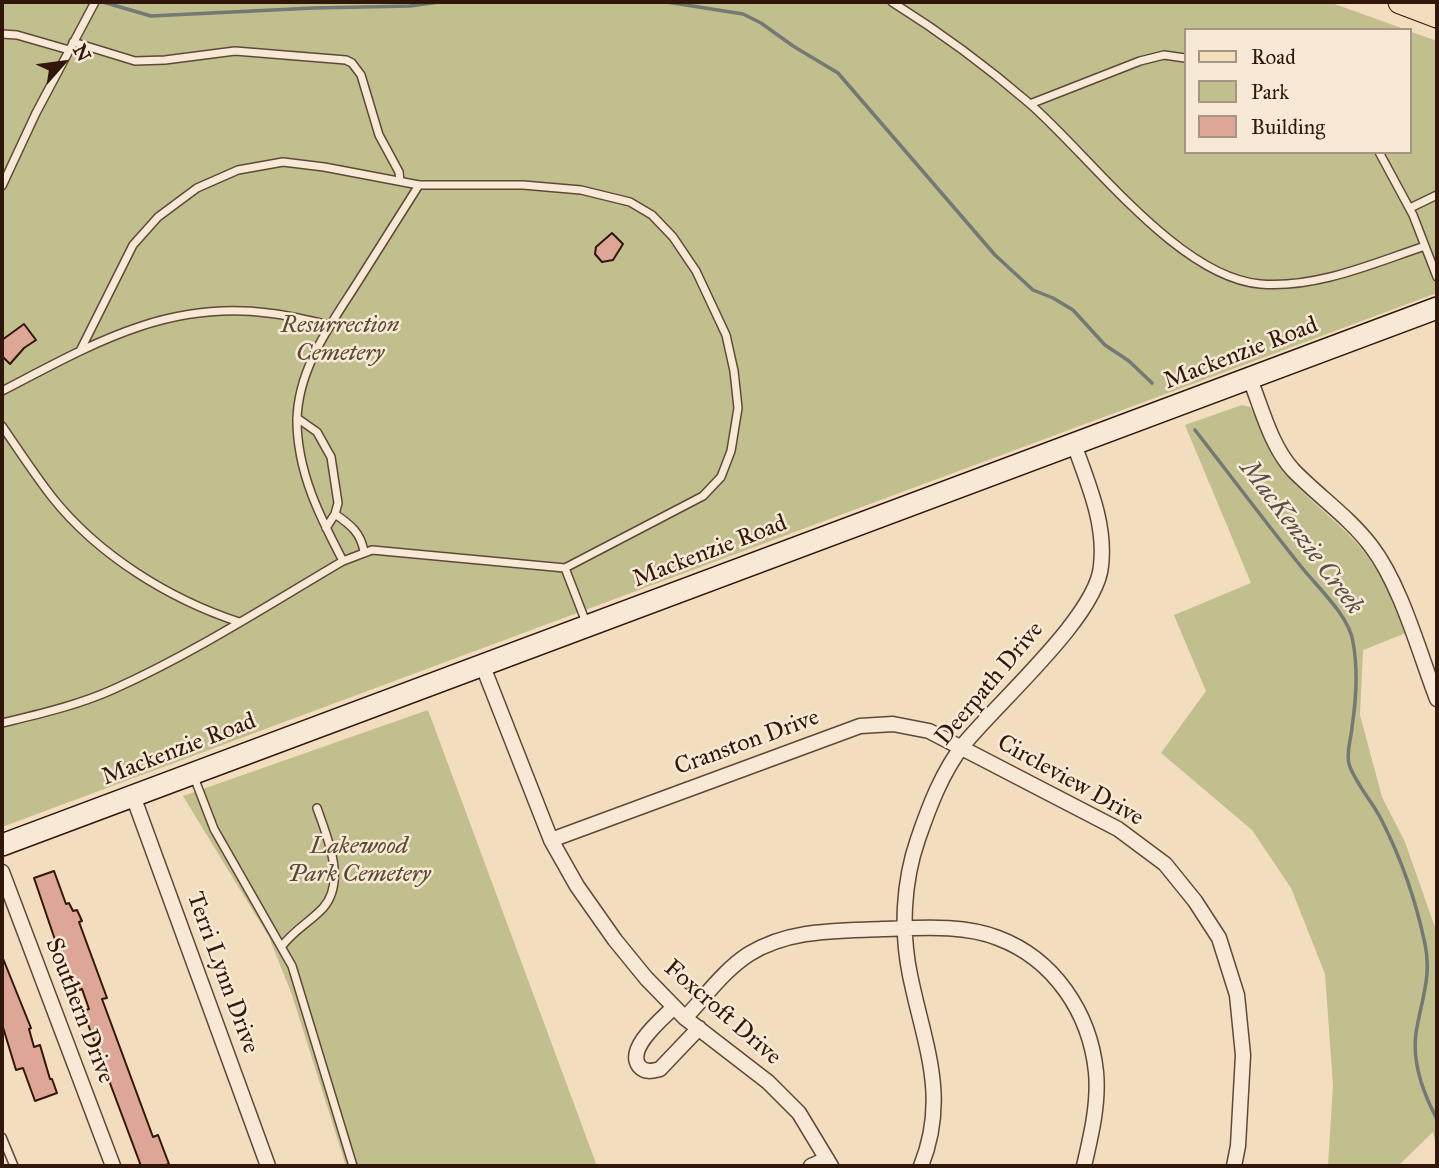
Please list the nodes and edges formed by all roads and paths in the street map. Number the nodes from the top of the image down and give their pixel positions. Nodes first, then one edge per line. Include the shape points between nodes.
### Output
1 (95, 2) edge
2 (892, 2) edge
3 (1400, 2) edge
4 (1437, 16) edge
5 (2, 34) edge
6 (73, 42) junction
7 (69, 50) junction
8 (1184, 58) edge
9 (1030, 104) junction
10 (1380, 154) edge
11 (400, 181) junction
12 (419, 185) junction
13 (2, 186) edge
14 (1437, 195) edge
15 (1410, 208) junction
16 (1425, 246) junction
17 (1437, 277) edge
18 (1437, 308) edge
19 (330, 325) junction
20 (80, 351) junction
21 (1250, 379) junction
22 (2, 391) edge
23 (297, 418) junction
24 (2, 426) edge
25 (1074, 444) junction
26 (335, 514) junction
27 (326, 528) junction
28 (364, 552) junction
29 (343, 561) junction
30 (565, 568) junction
31 (239, 622) junction
32 (587, 626) junction
33 (482, 664) junction
34 (1437, 699) edge
35 (2, 723) edge
36 (962, 746) junction
37 (193, 773) junction
38 (133, 796) junction
39 (317, 808) dead end
40 (551, 840) junction
41 (2, 845) edge
42 (2, 872) edge
43 (904, 929) junction
44 (282, 946) junction
45 (674, 1007) junction
46 (685, 1018) junction
47 (699, 1028) junction
48 (2, 1137) edge
49 (829, 1162) edge
50 (13, 1164) edge
51 (2, 1166) edge
52 (113, 1166) edge
53 (268, 1166) edge
54 (353, 1166) edge
55 (811, 1166) edge
56 (921, 1166) edge
57 (1084, 1166) edge
58 (1234, 1166) edge

1 - 6 lane
2 - 9 lane via 943,34
3 - 4 main road
5 - 7 lane
6 - 7 lane
6 - 11 lane via 145,61 235,51 346,60 361,75 379,135
7 - 13 lane
8 - 9 lane via 1164,55 1140,61
9 - 16 lane via 1155,227 1188,255 1226,276 1260,284 1300,282
10 - 15 lane
11 - 12 lane
11 - 20 lane via 283,162 238,170 197,188 158,217 133,245
12 - 19 lane
12 - 30 lane via 523,185 581,190 630,202 652,215 673,237 696,271 726,335 738,408 721,477 703,496
14 - 15 lane
15 - 16 lane
16 - 17 lane
18 - 21 main road, Mackenzie Road
19 - 20 lane via 267,312 189,314 160,318
19 - 23 lane via 304,380
20 - 22 lane
21 - 25 main road, Mackenzie Road
21 - 34 street via 1279,451 1371,546 1392,581
23 - 26 lane via 317,432 331,457 338,503
23 - 27 lane via 306,481
24 - 31 lane via 52,497 82,530 178,597
25 - 32 main road, Mackenzie Road
25 - 36 street, Deerpath Drive via 1100,518 1101,569 1094,594
26 - 27 lane
26 - 28 lane via 362,537
27 - 29 lane
28 - 29 lane
28 - 30 lane
29 - 31 lane
30 - 32 lane
31 - 35 lane via 112,690
32 - 33 main road, Mackenzie Road
33 - 37 main road, Mackenzie Road
33 - 40 street, Foxcroft Drive
36 - 40 street, Cranston Drive via 917,728 860,726
36 - 43 street, Deerpath Drive via 931,800 915,846
36 - 58 street, Circleview Drive via 1118,829 1165,864 1219,938 1237,995 1243,1055
37 - 38 main road, Mackenzie Road
37 - 44 lane via 214,829
38 - 41 main road, Mackenzie Road
38 - 53 street, Terri Lynn Drive
39 - 44 lane via 331,852 332,892 325,905
40 - 45 street, Foxcroft Drive via 615,940
42 - 52 street, Southern Drive
43 - 46 street via 810,931 778,940 748,955 724,975
43 - 56 street, Deerpath Drive via 909,973 934,1078 934,1111
43 - 57 street via 962,930 997,937 1052,972 1074,1002 1089,1038 1096,1073 1093,1129
44 - 54 lane via 299,984
45 - 46 street, Foxcroft Drive
45 - 47 street via 639,1044 637,1063 643,1070 660,1069
46 - 47 street, Foxcroft Drive
47 - 49 street, Foxcroft Drive via 768,1082 799,1113
48 - 50 lane
49 - 55 street
50 - 51 lane

